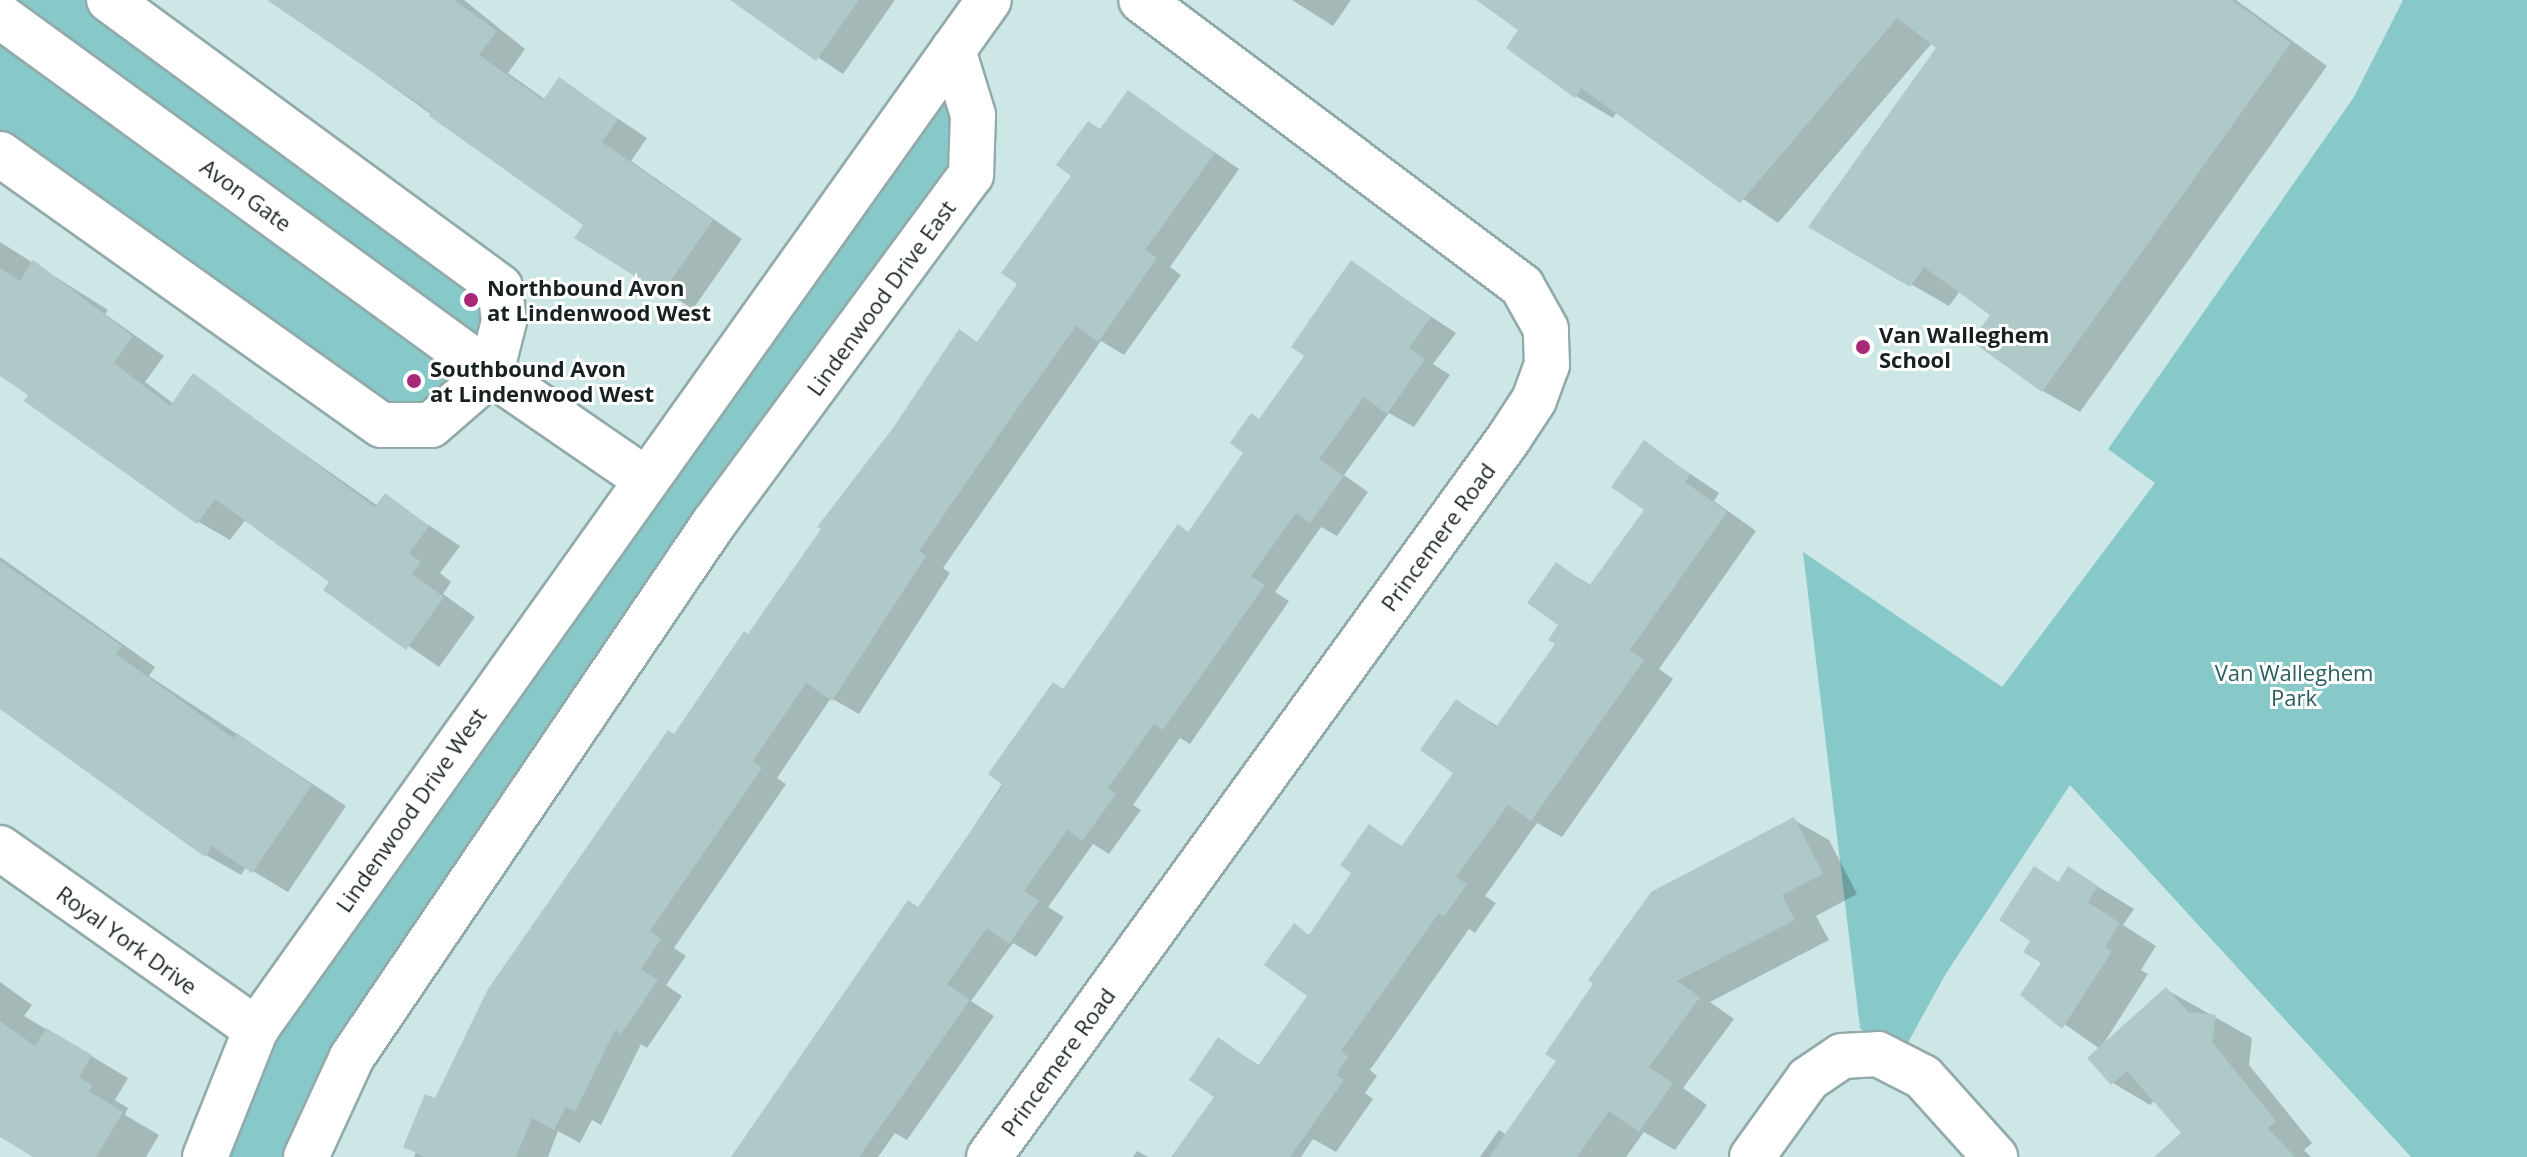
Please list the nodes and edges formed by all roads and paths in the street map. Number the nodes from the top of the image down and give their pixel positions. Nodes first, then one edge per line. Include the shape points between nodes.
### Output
1 (109, 0) edge
2 (989, 0) edge
3 (1141, 0) edge
4 (0, 16) edge
5 (953, 50) junction
6 (0, 154) edge
7 (491, 373) junction
8 (645, 479) junction
9 (0, 848) edge
10 (256, 1029) junction
11 (205, 1157) edge
12 (306, 1157) edge
13 (989, 1157) edge
14 (1752, 1157) edge
15 (1995, 1157) edge

1 - 7 street via 500,287 504,321
2 - 5 street
3 - 13 street, Princemere Road via 1522,286 1546,329 1547,365 1534,400 1509,438
4 - 7 street, Avon Gate
5 - 8 street
5 - 12 street, Lindenwood Drive East via 973,115 971,175 714,523 352,1057
6 - 7 street via 382,425 431,425
7 - 8 street, Avon Gate
8 - 10 street, Lindenwood Drive West
9 - 10 street, Royal York Drive
10 - 11 street, Lindenwood Drive West
14 - 15 street via 1808,1079 1842,1056 1878,1054 1923,1077

